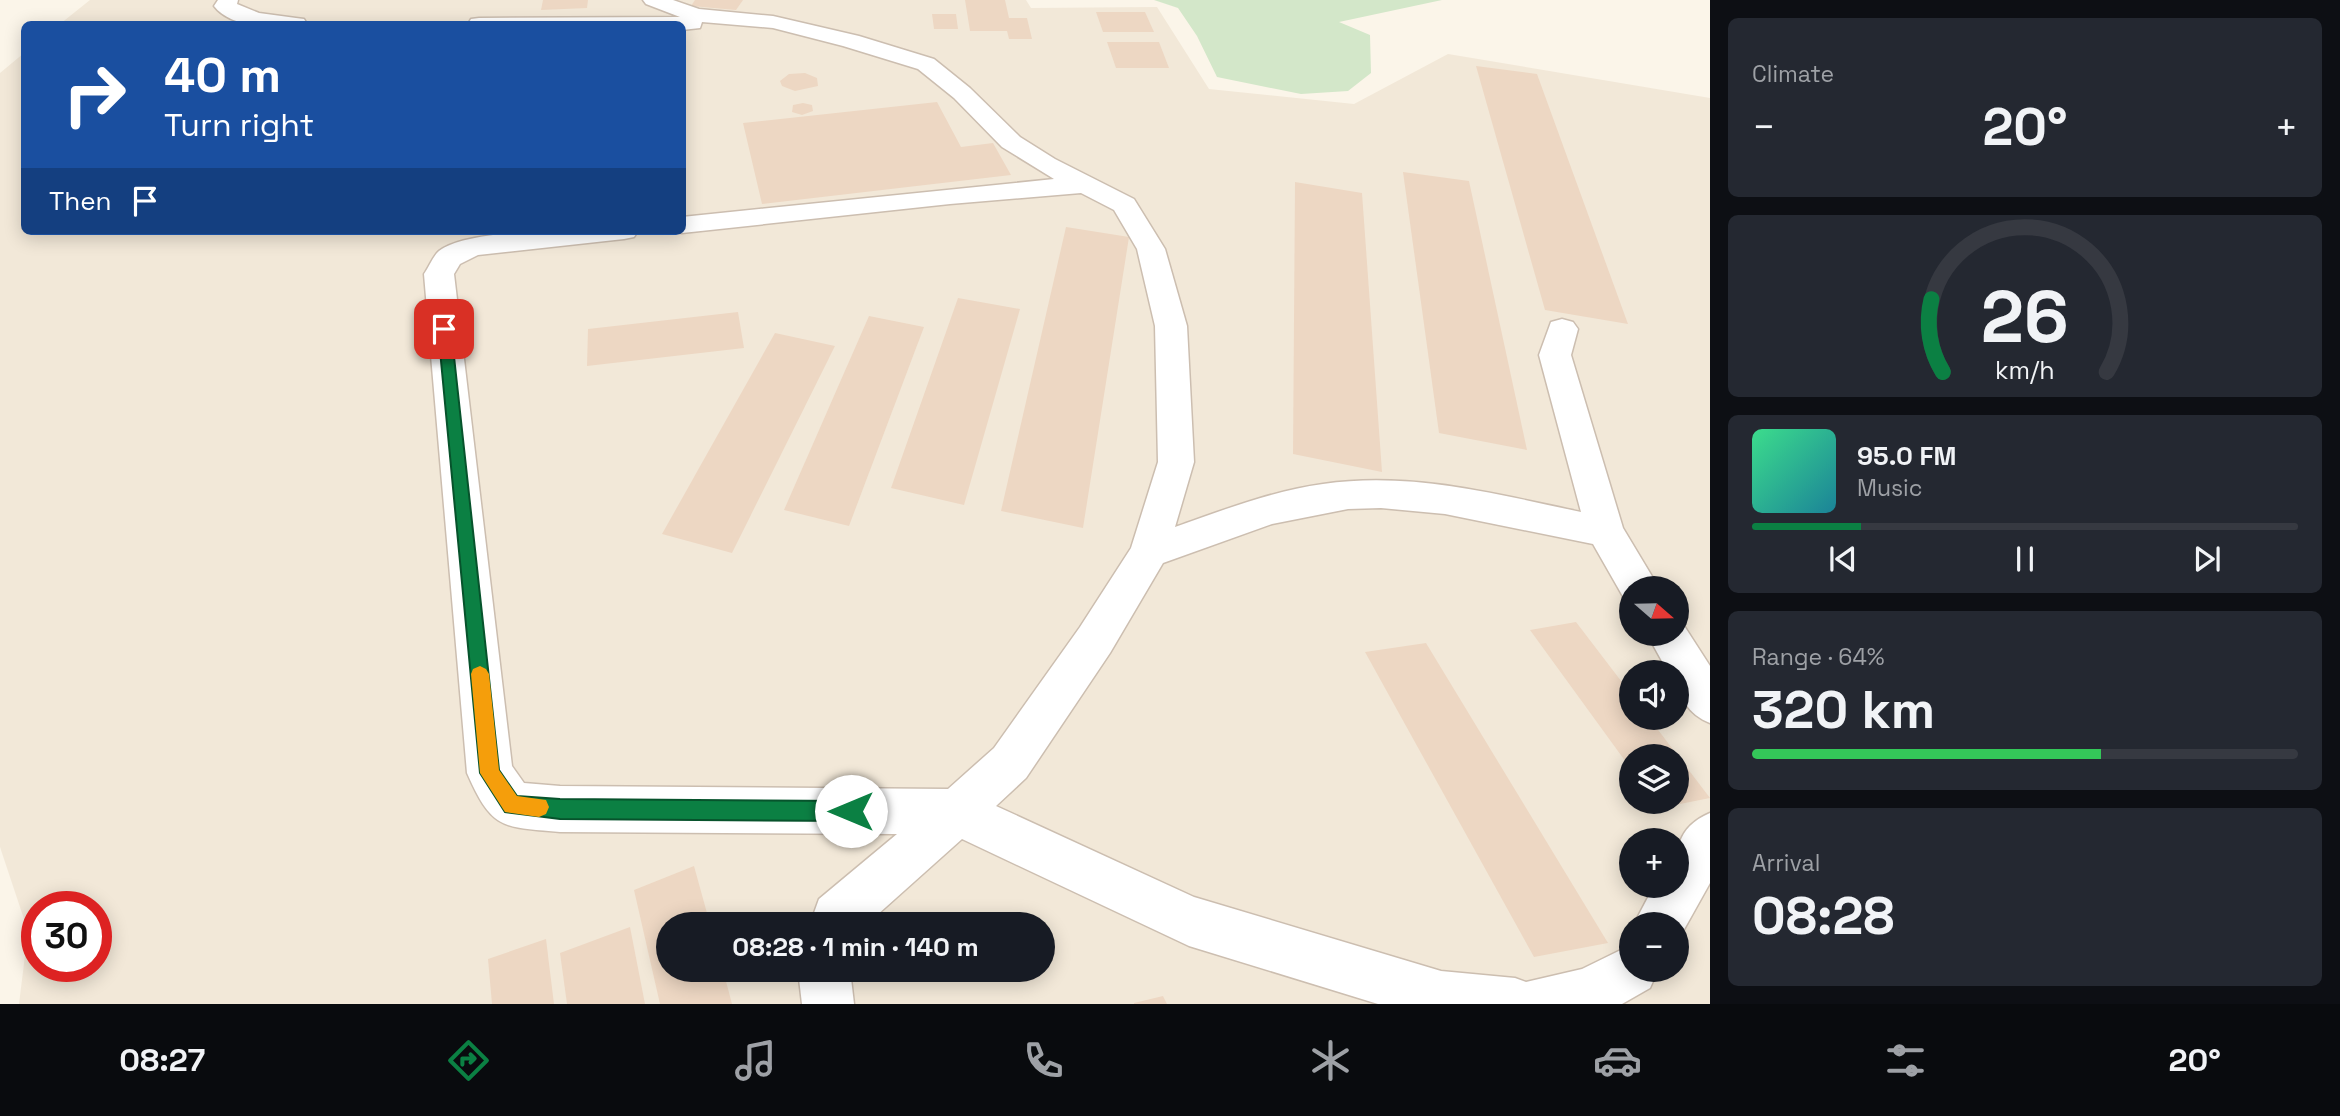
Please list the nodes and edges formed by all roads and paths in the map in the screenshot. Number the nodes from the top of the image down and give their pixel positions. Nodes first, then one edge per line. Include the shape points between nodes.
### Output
1 (228, 0) edge
2 (653, 0) edge
3 (259, 21) edge
4 (773, 22) junction
5 (686, 23) edge
6 (1084, 185) junction
7 (686, 225) edge
8 (586, 235) edge
9 (1562, 329) dead end
10 (1605, 532) junction
11 (1149, 552) junction
12 (1632, 576) edge
13 (1674, 646) edge
14 (1710, 703) edge
15 (957, 812) junction
16 (1710, 837) edge
17 (842, 912) edge
18 (1666, 912) edge
19 (1619, 977) edge
20 (825, 982) edge
21 (828, 1004) edge
22 (1515, 1004) edge
23 (1538, 1004) edge

1 - 3 street via 225,6
2 - 4 street via 696,15
4 - 5 street
4 - 6 street via 926,64 1011,142
6 - 7 street
6 - 11 street via 1124,205 1131,216 1151,249 1171,326 1176,462
8 - 15 street via 472,247 449,258 439,274 490,773 512,805
9 - 10 street via 1555,355
10 - 11 street via 1450,499 1345,495 1283,507
10 - 12 street
11 - 15 street via 1096,640 1010,763
13 - 14 street
15 - 17 street
15 - 22 street via 1189,920 1441,997
16 - 18 street
19 - 23 street via 1589,994
20 - 21 street

